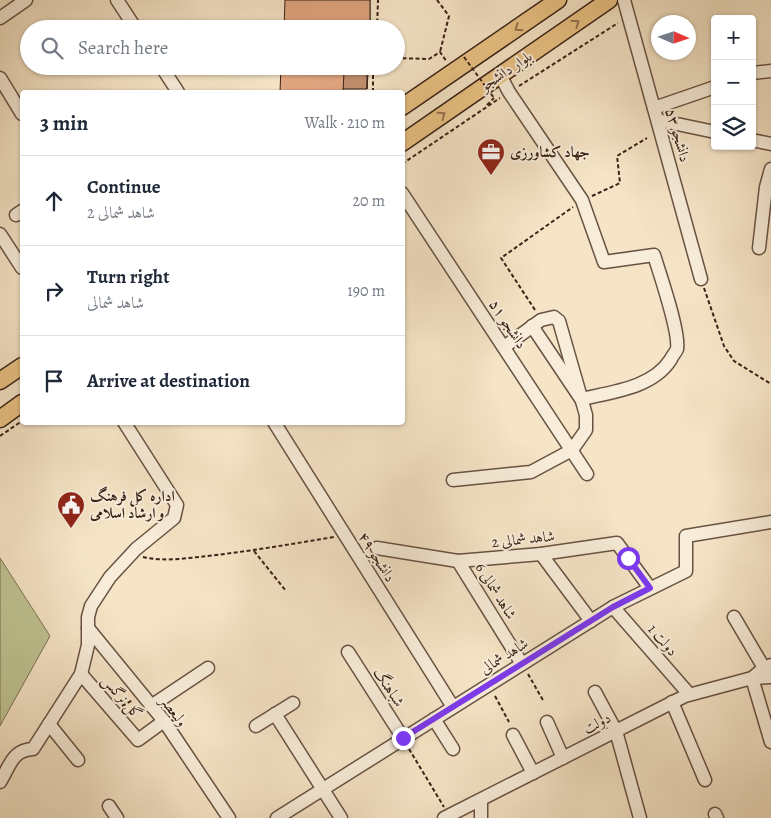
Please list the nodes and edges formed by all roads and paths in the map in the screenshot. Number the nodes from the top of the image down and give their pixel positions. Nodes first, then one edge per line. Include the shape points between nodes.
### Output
1 (26, 0) edge
2 (117, 0) edge
3 (378, 0) edge
4 (437, 0) edge
5 (558, 0) edge
6 (609, 0) edge
7 (624, 0) edge
8 (0, 18) edge
9 (130, 20) edge
10 (377, 20) edge
11 (440, 52) junction
12 (464, 57) dead end
13 (405, 58) edge
14 (454, 71) junction
15 (771, 71) edge
16 (756, 73) edge
17 (167, 75) edge
18 (373, 75) edge
19 (500, 75) junction
20 (0, 78) edge
21 (711, 89) edge
22 (177, 90) edge
23 (373, 90) edge
24 (405, 104) edge
25 (485, 108) dead end
26 (20, 111) edge
27 (656, 114) junction
28 (711, 131) edge
29 (647, 138) dead end
30 (405, 141) edge
31 (756, 141) edge
32 (771, 144) edge
33 (771, 169) edge
34 (768, 187) edge
35 (405, 198) edge
36 (582, 200) junction
37 (0, 234) edge
38 (759, 248) dead end
39 (20, 265) edge
40 (701, 279) joint
41 (537, 323) junction
42 (504, 347) junction
43 (20, 367) edge
44 (0, 381) edge
45 (771, 384) edge
46 (582, 399) junction
47 (20, 404) edge
48 (0, 419) edge
49 (20, 422) edge
50 (126, 425) edge
51 (276, 425) edge
52 (0, 436) edge
53 (572, 450) junction
54 (587, 474) dead end
55 (453, 480) dead end
56 (771, 522) edge
57 (344, 535) junction
58 (377, 548) dead end
59 (254, 551) junction
60 (541, 554) junction
61 (131, 555) junction
62 (458, 561) junction
63 (650, 588) junction
64 (286, 592) dead end
65 (613, 607) junction
66 (734, 617) dead end
67 (591, 620) junction
68 (88, 628) junction
69 (348, 652) dead end
70 (522, 664) junction
71 (208, 668) dead end
72 (769, 670) edge
73 (81, 674) junction
74 (752, 678) junction
75 (489, 685) junction
76 (596, 692) dead end
77 (689, 694) junction
78 (141, 695) junction
79 (544, 702) dead end
80 (672, 702) junction
81 (293, 703) dead end
82 (151, 706) junction
83 (453, 707) junction
84 (113, 711) junction
85 (275, 714) junction
86 (434, 719) junction
87 (164, 721) junction
88 (509, 722) dead end
89 (547, 722) dead end
90 (48, 724) junction
91 (256, 726) dead end
92 (616, 731) junction
93 (513, 736) dead end
94 (403, 738) junction
95 (771, 742) edge
96 (453, 749) dead end
97 (563, 758) junction
98 (78, 760) dead end
99 (533, 773) junction
100 (705, 780) dead end
101 (0, 782) edge
102 (322, 790) junction
103 (481, 800) junction
104 (109, 806) dead end
105 (447, 817) edge
106 (117, 818) edge
107 (229, 818) edge
108 (278, 818) edge
109 (341, 818) edge
110 (481, 818) edge
111 (640, 818) edge

1 - 8 street
2 - 9 street
3 - 10 path
4 - 11 path via 449,16
5 -> 14 main road, بلوار دانشجو
19 -> 6 main road, بلوار دانشجو
7 - 27 street, دانشجو ۵۳
11 - 13 path via 428,59
11 - 14 path
12 - 25 path, bridge via 494,98
14 - 24 main road, بلوار دانشجو
15 - 16 street
17 - 22 street
18 - 23 path
30 -> 19 main road, بلوار دانشجو
19 - 36 street
20 - 26 street
21 - 27 street
27 - 28 street
27 - 40 street, دانشجو ۵۳
29 - 36 path via 617,156 620,183
31 - 32 street
33 - 34 street
34 - 38 street
35 - 42 street, دانشجو ۵۱
36 - 41 path via 501,258
36 - 46 street via 604,262 654,255 676,331 677,349 667,366 647,380
37 - 39 street
40 - 45 path via 724,346 734,361
41 - 42 street
41 - 46 street
41 - 46 street via 554,317 559,321
42 - 53 street, دانشجو ۵۱
43 - 44 main road
46 - 53 street via 586,430
47 - 48 main road
49 - 52 path
50 - 61 street via 177,505 174,518
51 - 57 street, دانشجو ۴۹
53 - 54 street, دانشجو ۵۱
53 - 55 street via 531,472
56 - 63 street, شاهد شمالی via 686,536 686,571
57 - 59 path
57 - 83 street, دانشجو ۴۹
58 - 62 street, شاهد شمالی 2
59 - 61 path via 161,559
59 - 64 path
60 - 62 street, شاهد شمالی 2
60 - 63 street, شاهد شمالی 2 via 617,543
60 - 67 street
61 - 68 street via 110,577 91,606
62 - 70 street, شاهد شمالی 6
63 - 65 street, شاهد شمالی
65 - 67 street, شاهد شمالی
65 - 77 street, دولت 1
66 - 72 street
67 - 70 street, شاهد شمالی
68 - 73 street via 88,645
68 - 78 street, ولیعصر
69 - 94 street, شباهنگ
70 - 75 street, شاهد شمالی
70 - 79 path
71 - 82 street
72 - 74 street, دولت
73 - 84 street, گل نرگس
73 - 90 street
74 - 77 street, دولت
74 - 95 street
75 - 83 street, شاهد شمالی
75 - 88 path
76 - 92 street
77 - 80 street, دولت
78 - 82 street, ولیعصر
78 - 84 path
80 - 92 street, دولت
80 - 100 street
81 - 85 street
82 - 87 street, ولیعصر
83 - 86 street, شاهد شمالی
84 - 87 street, گل نرگس via 138,740
85 - 91 street
85 - 102 street
86 - 94 street, شاهد شمالی
86 - 96 street
87 - 107 street, ولیعصر
89 - 97 street
90 - 98 street
90 - 101 street via 33,749 17,753
92 - 97 street, دولت
92 - 111 street
93 - 99 street
94 - 102 street, شاهد شمالی
94 - 105 path
97 - 99 street, دولت
99 - 103 street, دولت
102 - 108 street, شاهد شمالی
102 - 109 street
103 - 105 street, دولت
103 - 110 street
104 - 106 street

